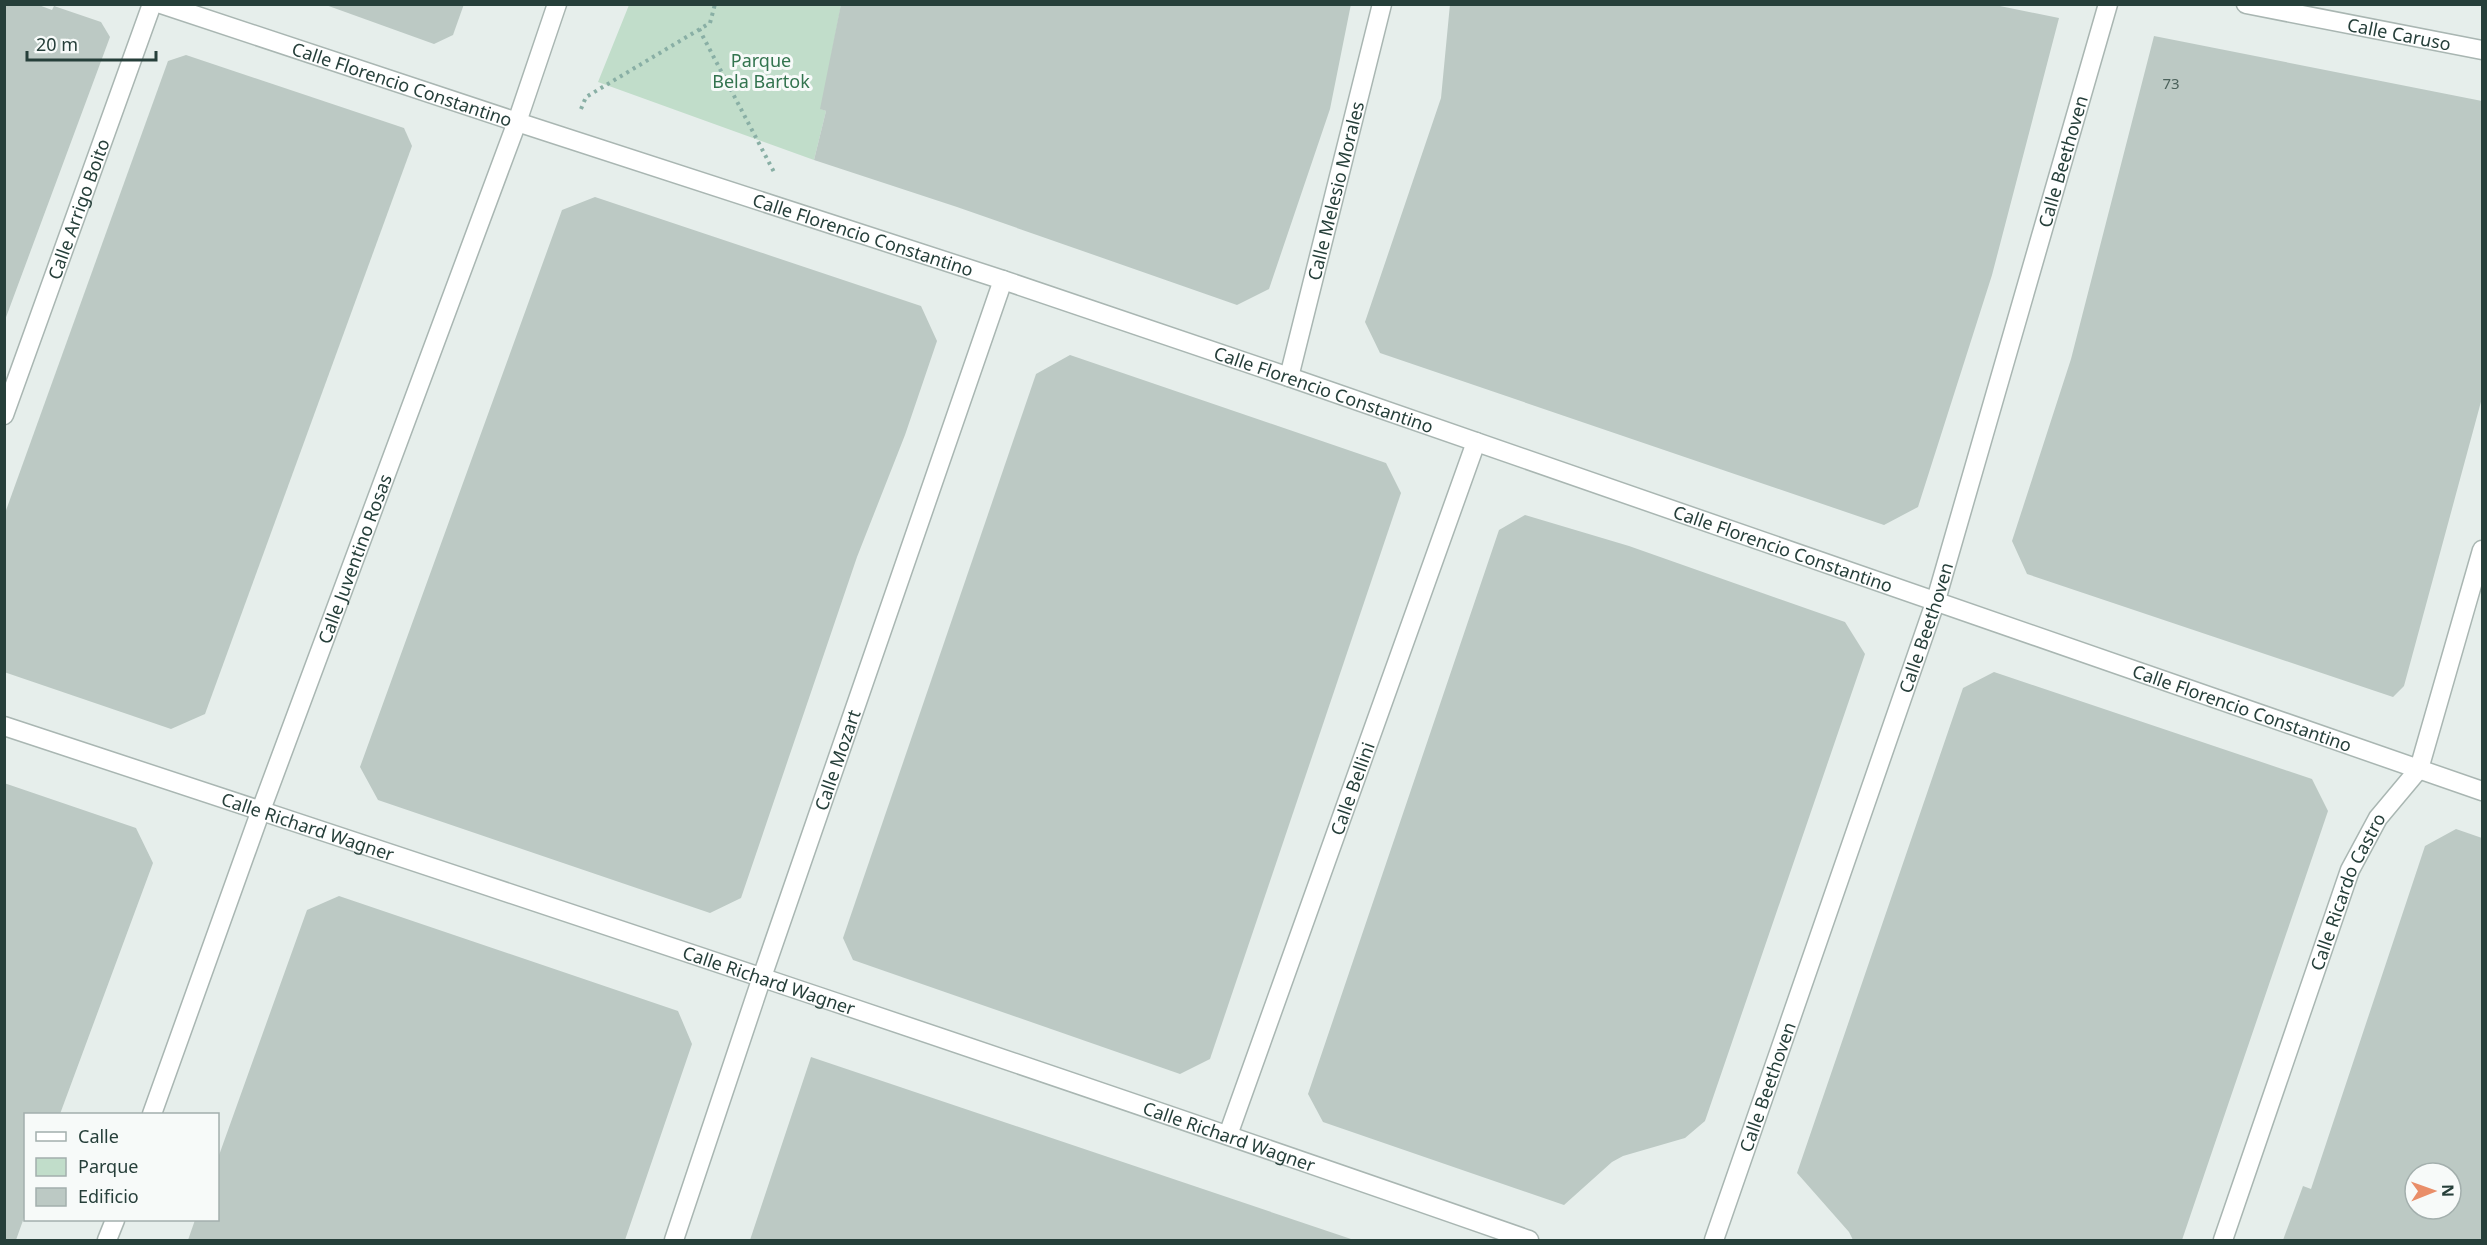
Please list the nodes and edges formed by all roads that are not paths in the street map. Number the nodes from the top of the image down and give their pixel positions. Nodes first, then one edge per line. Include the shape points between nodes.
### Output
1 (152, 4) edge
2 (161, 4) edge
3 (557, 4) edge
4 (1382, 4) edge
5 (2108, 4) edge
6 (2246, 4) edge
7 (2482, 50) edge
8 (517, 122) junction
9 (1003, 280) junction
10 (1289, 377) junction
11 (4, 415) edge
12 (1476, 442) junction
13 (2482, 550) edge
14 (1936, 600) junction
15 (4, 726) edge
16 (2419, 769) junction
17 (2482, 791) edge
18 (261, 810) junction
19 (762, 977) junction
20 (152, 1113) edge
21 (1228, 1135) junction
22 (115, 1221) edge
23 (107, 1240) edge
24 (674, 1240) edge
25 (1529, 1240) edge
26 (1714, 1240) edge
27 (2223, 1240) edge

1 - 11 street, Calle Arrigo Boito
2 - 8 street, Calle Florencio Constantino
3 - 8 street, Calle Juventino Rosas
4 - 10 street, Calle Melesio Morales
5 - 14 street, Calle Beethoven
6 - 7 street, Calle Caruso
8 - 9 street, Calle Florencio Constantino
8 - 18 street, Calle Juventino Rosas
9 - 10 street, Calle Florencio Constantino
9 - 19 street, Calle Mozart
10 - 12 street, Calle Florencio Constantino
12 - 14 street, Calle Florencio Constantino
12 - 21 street, Calle Bellini
13 - 16 street, Calle Ricardo Castro
14 - 16 street, Calle Florencio Constantino
14 - 26 street, Calle Beethoven
15 - 18 street, Calle Richard Wagner
16 - 17 street, Calle Florencio Constantino
16 - 27 street, Calle Ricardo Castro via 2378,818 2349,870
18 - 19 street, Calle Richard Wagner
18 - 20 street, Calle Juventino Rosas
19 - 21 street, Calle Richard Wagner
19 - 24 street, Calle Mozart
21 - 25 street, Calle Richard Wagner
22 - 23 street

